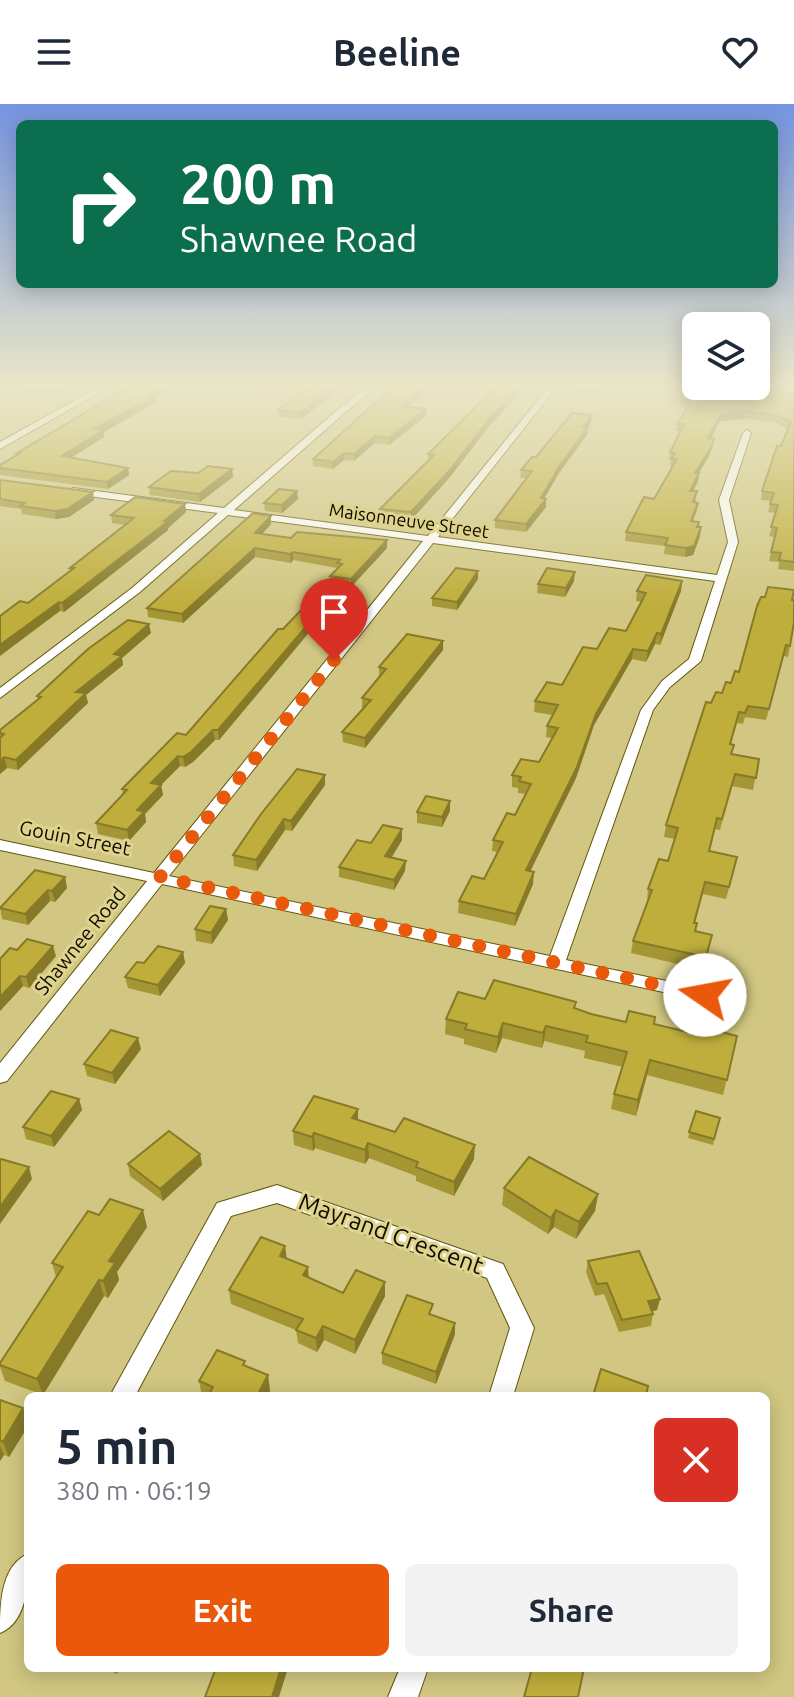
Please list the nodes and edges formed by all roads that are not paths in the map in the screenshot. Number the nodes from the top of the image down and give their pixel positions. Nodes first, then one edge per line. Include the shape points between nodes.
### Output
1 (288, 458) edge
2 (495, 458) edge
3 (738, 458) edge
4 (60, 489) edge
5 (227, 512) junction
6 (430, 540) junction
7 (719, 578) junction
8 (0, 694) edge
9 (0, 845) edge
10 (160, 877) junction
11 (556, 963) junction
12 (705, 995) dead end
13 (0, 1076) edge
14 (124, 1392) edge
15 (502, 1392) edge
16 (24, 1574) edge
17 (0, 1619) edge
18 (412, 1672) edge
19 (403, 1697) edge

1 - 5 street
2 - 6 street, Shawnee Road
3 - 7 street via 724,500 733,542
4 - 5 street, Maisonneuve Street
5 - 6 street, Maisonneuve Street
5 - 8 street
6 - 7 street, Maisonneuve Street
6 - 10 street, Shawnee Road
7 - 11 street via 695,661 666,684 647,710
9 - 10 street, Gouin Street
10 - 11 street, Gouin Street
10 - 13 street, Shawnee Road
11 - 12 street, Gouin Street
14 - 15 street, Mayrand Crescent via 224,1209 277,1194 495,1271 522,1328
16 - 17 street
18 - 19 street

